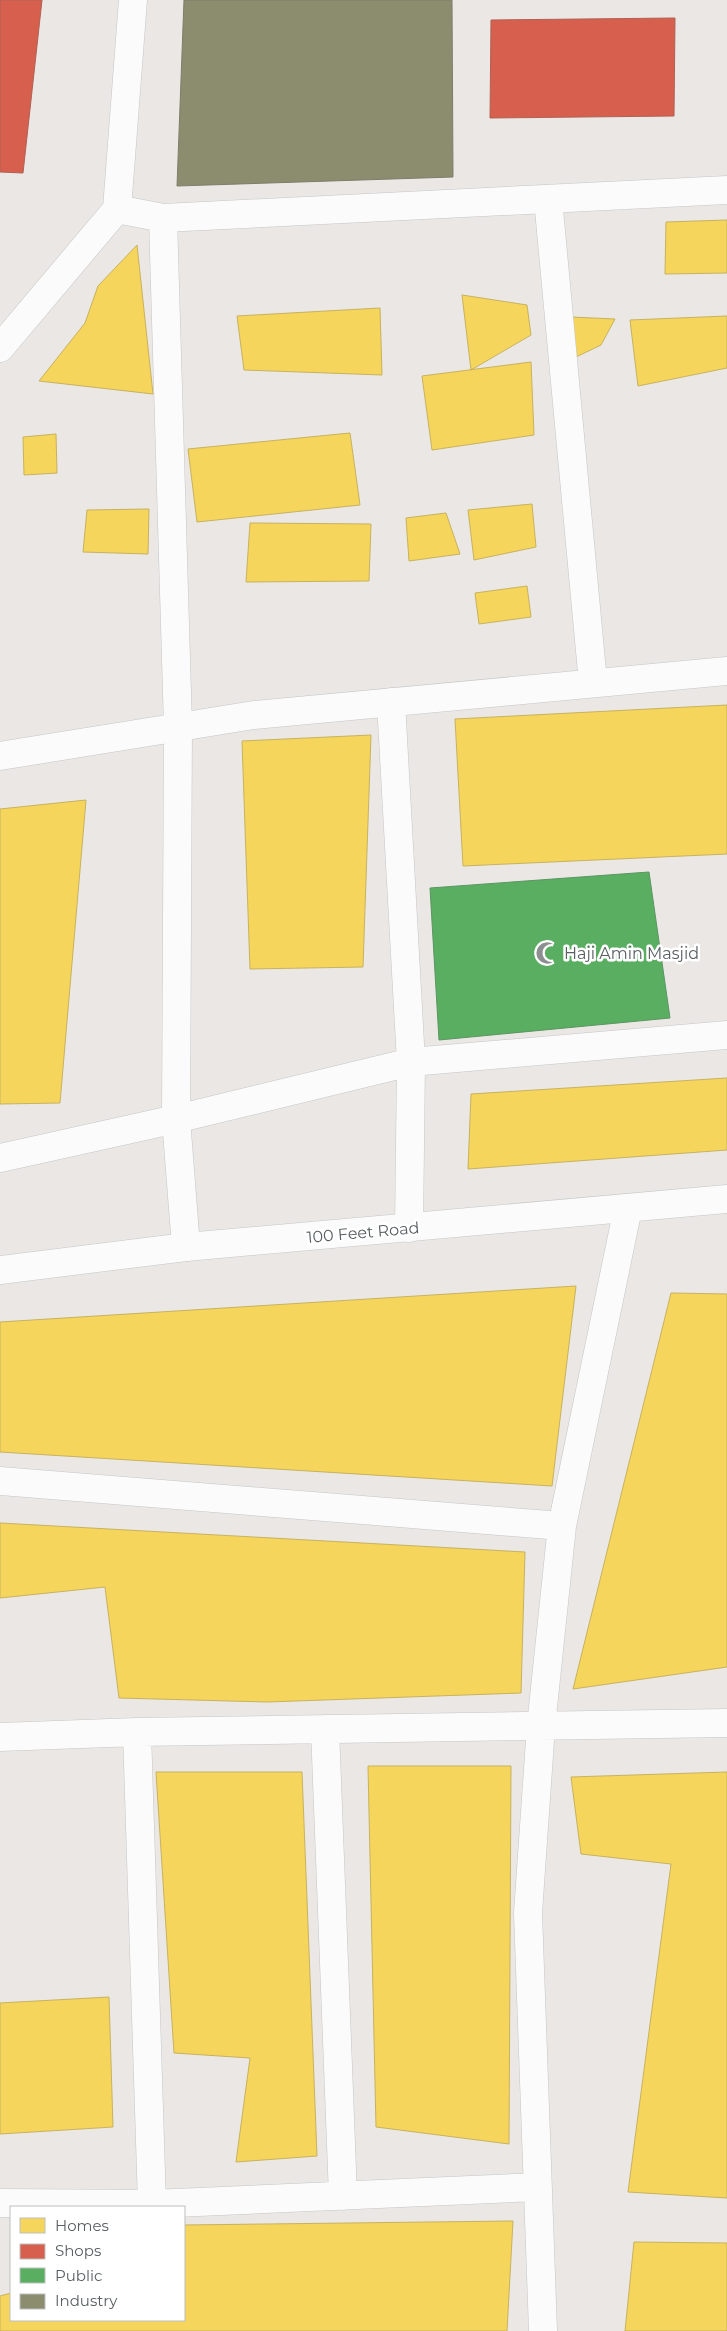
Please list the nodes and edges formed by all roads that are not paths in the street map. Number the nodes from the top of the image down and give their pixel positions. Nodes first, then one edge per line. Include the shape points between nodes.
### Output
1 (133, 0) edge
2 (727, 190) edge
3 (548, 199) junction
4 (117, 209) junction
5 (163, 218) junction
6 (0, 348) edge
7 (727, 671) edge
8 (593, 683) junction
9 (390, 702) junction
10 (178, 727) junction
11 (0, 756) edge
12 (727, 1035) edge
13 (411, 1062) junction
14 (176, 1119) junction
15 (0, 1158) edge
16 (727, 1199) edge
17 (628, 1208) junction
18 (409, 1228) junction
19 (186, 1248) junction
20 (0, 1270) edge
21 (0, 1481) edge
22 (562, 1526) junction
23 (727, 1722) edge
24 (541, 1726) junction
25 (325, 1729) junction
26 (137, 1732) junction
27 (0, 1737) edge
28 (537, 2186) junction
29 (343, 2196) junction
30 (0, 2203) edge
31 (152, 2204) junction
32 (543, 2331) edge

1 - 4 street
2 - 3 street
3 - 5 street
3 - 8 street
4 - 5 street
4 - 6 street
5 - 10 street
7 - 8 street
8 - 9 street
9 - 10 street via 254,715
9 - 13 street
10 - 11 street
10 - 14 street
12 - 13 street
13 - 14 street
13 - 18 street
14 - 15 street
14 - 19 street
16 - 17 street, 100 Feet Road
17 - 18 street, 100 Feet Road
17 - 22 street
18 - 19 street, 100 Feet Road
19 - 20 street, 100 Feet Road
21 - 22 street
22 - 24 street
23 - 24 street
24 - 25 street
24 - 28 street via 528,1912
25 - 26 street
25 - 29 street
26 - 27 street
26 - 31 street
28 - 29 street
28 - 32 street
29 - 31 street
30 - 31 street

